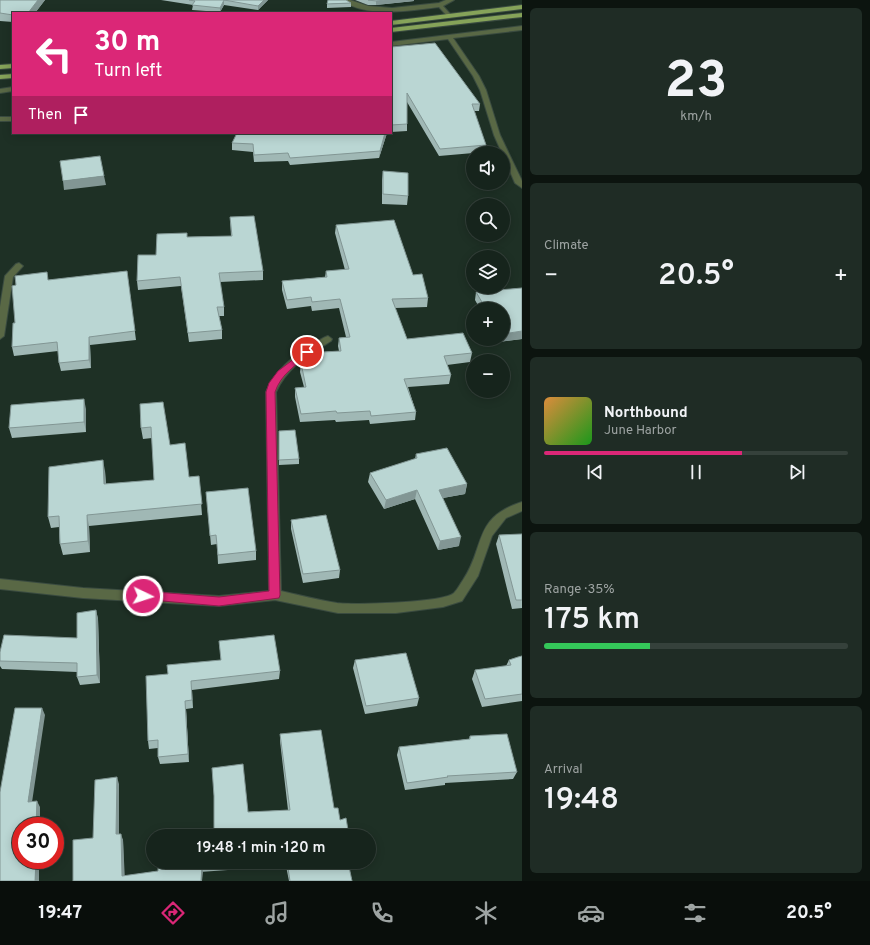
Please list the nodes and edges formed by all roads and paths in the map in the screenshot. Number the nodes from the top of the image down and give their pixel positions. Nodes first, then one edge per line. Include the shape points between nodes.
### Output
1 (346, 0) edge
2 (451, 0) edge
3 (440, 5) junction
4 (522, 7) edge
5 (522, 15) edge
6 (449, 16) junction
7 (392, 23) edge
8 (522, 28) edge
9 (392, 30) edge
10 (450, 38) junction
11 (392, 44) edge
12 (12, 66) edge
13 (0, 67) edge
14 (12, 76) edge
15 (0, 77) edge
16 (12, 89) edge
17 (0, 91) edge
18 (12, 118) edge
19 (0, 119) edge
20 (521, 184) edge
21 (19, 266) dead end
22 (0, 336) edge
23 (328, 339) dead end
24 (522, 506) edge
25 (0, 584) edge
26 (275, 595) junction

1 - 3 street via 357,6 382,9
2 - 3 street
3 - 6 street
4 - 6 main road
5 - 9 main road
6 - 7 main road
8 - 10 street
10 - 11 street
10 - 20 street via 483,90 497,135
12 - 13 main road
14 - 15 main road
16 - 17 street
18 - 19 street
21 - 22 street via 9,276
23 - 26 street via 281,373 270,392
24 - 26 street via 502,515 487,534 472,576 458,597 443,602 396,608 338,608
25 - 26 street via 83,593 219,602

